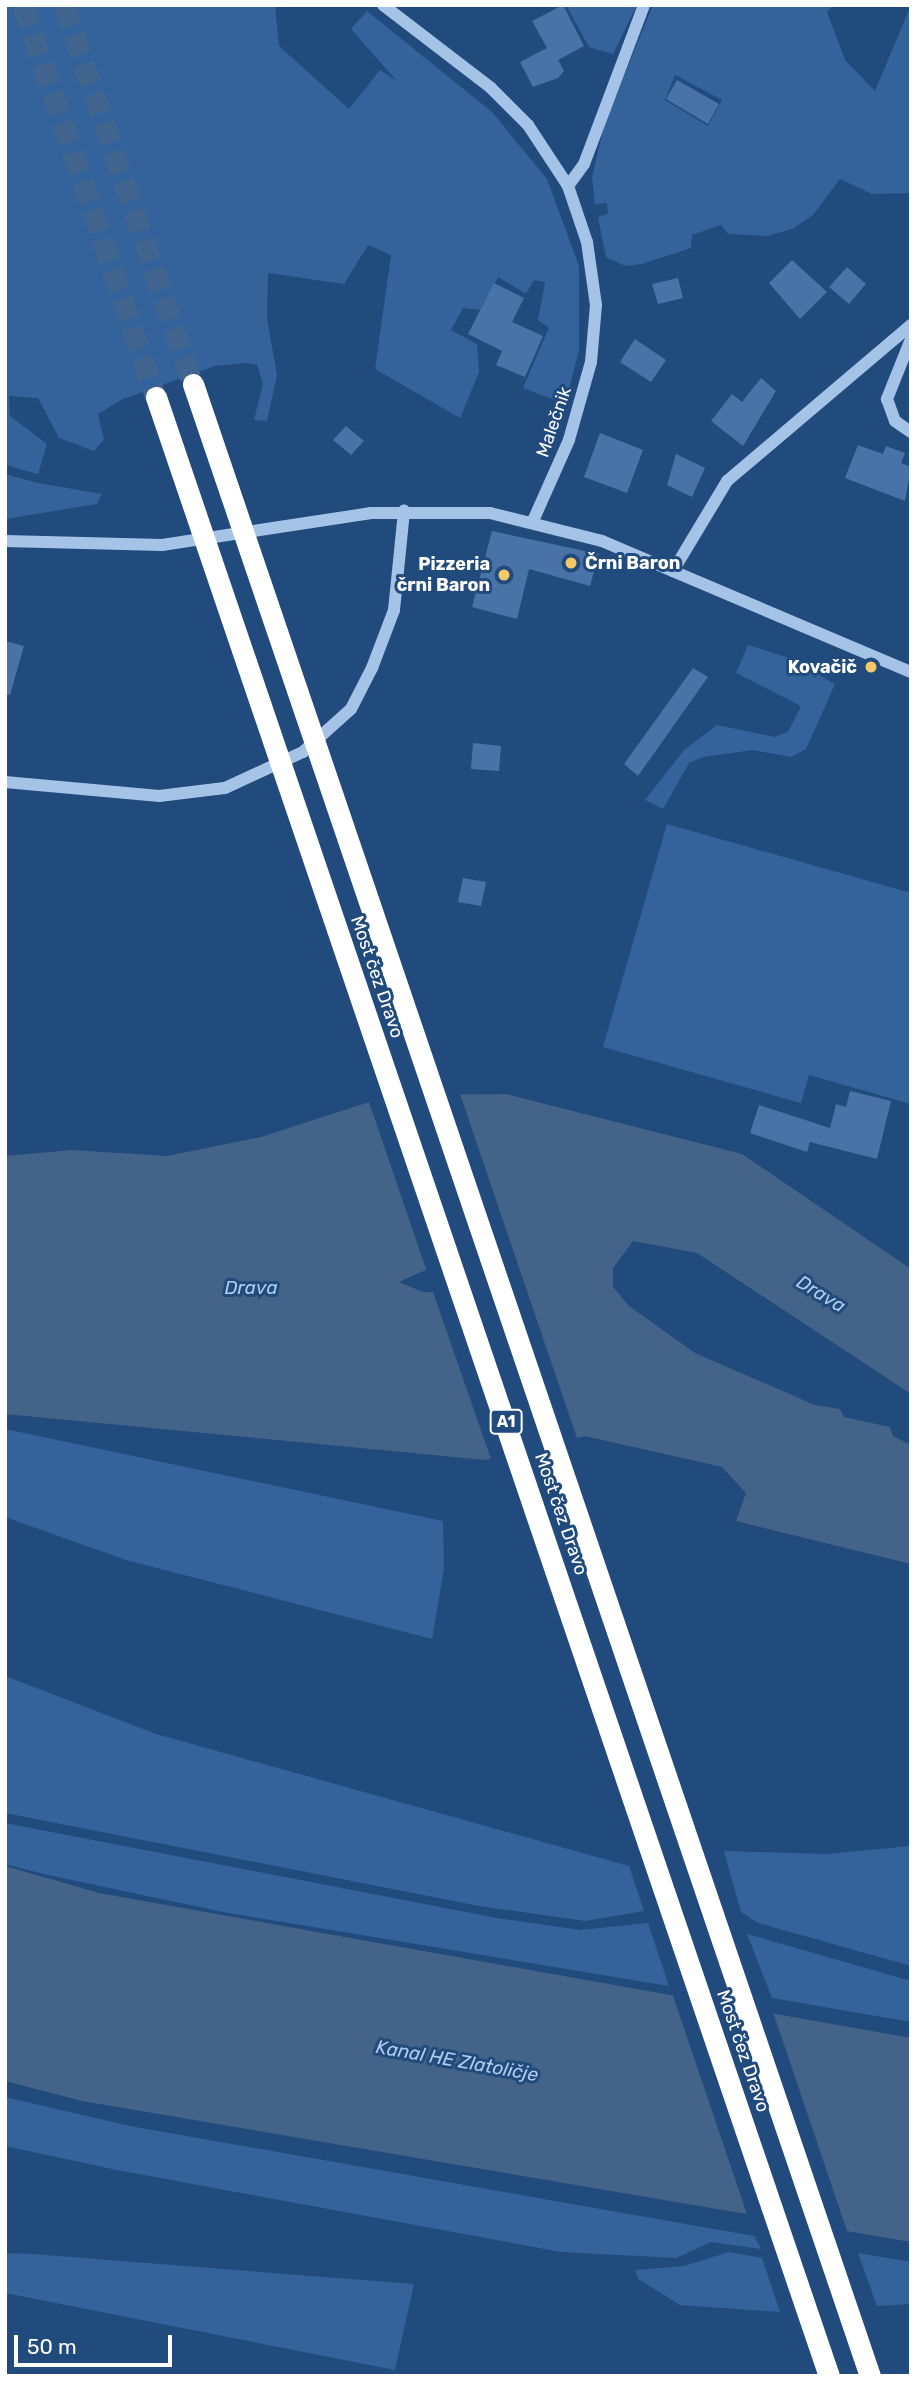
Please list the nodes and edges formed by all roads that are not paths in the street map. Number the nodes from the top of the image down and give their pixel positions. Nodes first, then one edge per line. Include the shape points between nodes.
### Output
1 (383, 5) edge
2 (644, 5) edge
3 (568, 186) junction
4 (911, 325) edge
5 (911, 339) edge
6 (193, 384) tunnel mouth
7 (156, 397) tunnel mouth
8 (911, 432) edge
9 (404, 511) junction
10 (533, 521) junction
11 (5, 541) edge
12 (673, 571) junction
13 (911, 672) edge
14 (5, 782) edge
15 (830, 2376) edge
16 (870, 2376) edge

1 - 3 street, Malečnik via 491,88 528,125
2 - 3 street via 584,164
3 - 10 street, Malečnik via 587,242 595,335 569,440
4 - 12 street via 727,481
5 - 8 street via 887,399 895,421
6 - 16 highway, Most čez Dravo / A1
7 - 15 highway, Most čez Dravo / A1
9 - 10 street
9 - 11 street via 162,545
9 - 14 street via 394,610 372,668 351,709 303,752 225,788 159,796
10 - 12 street
12 - 13 street

